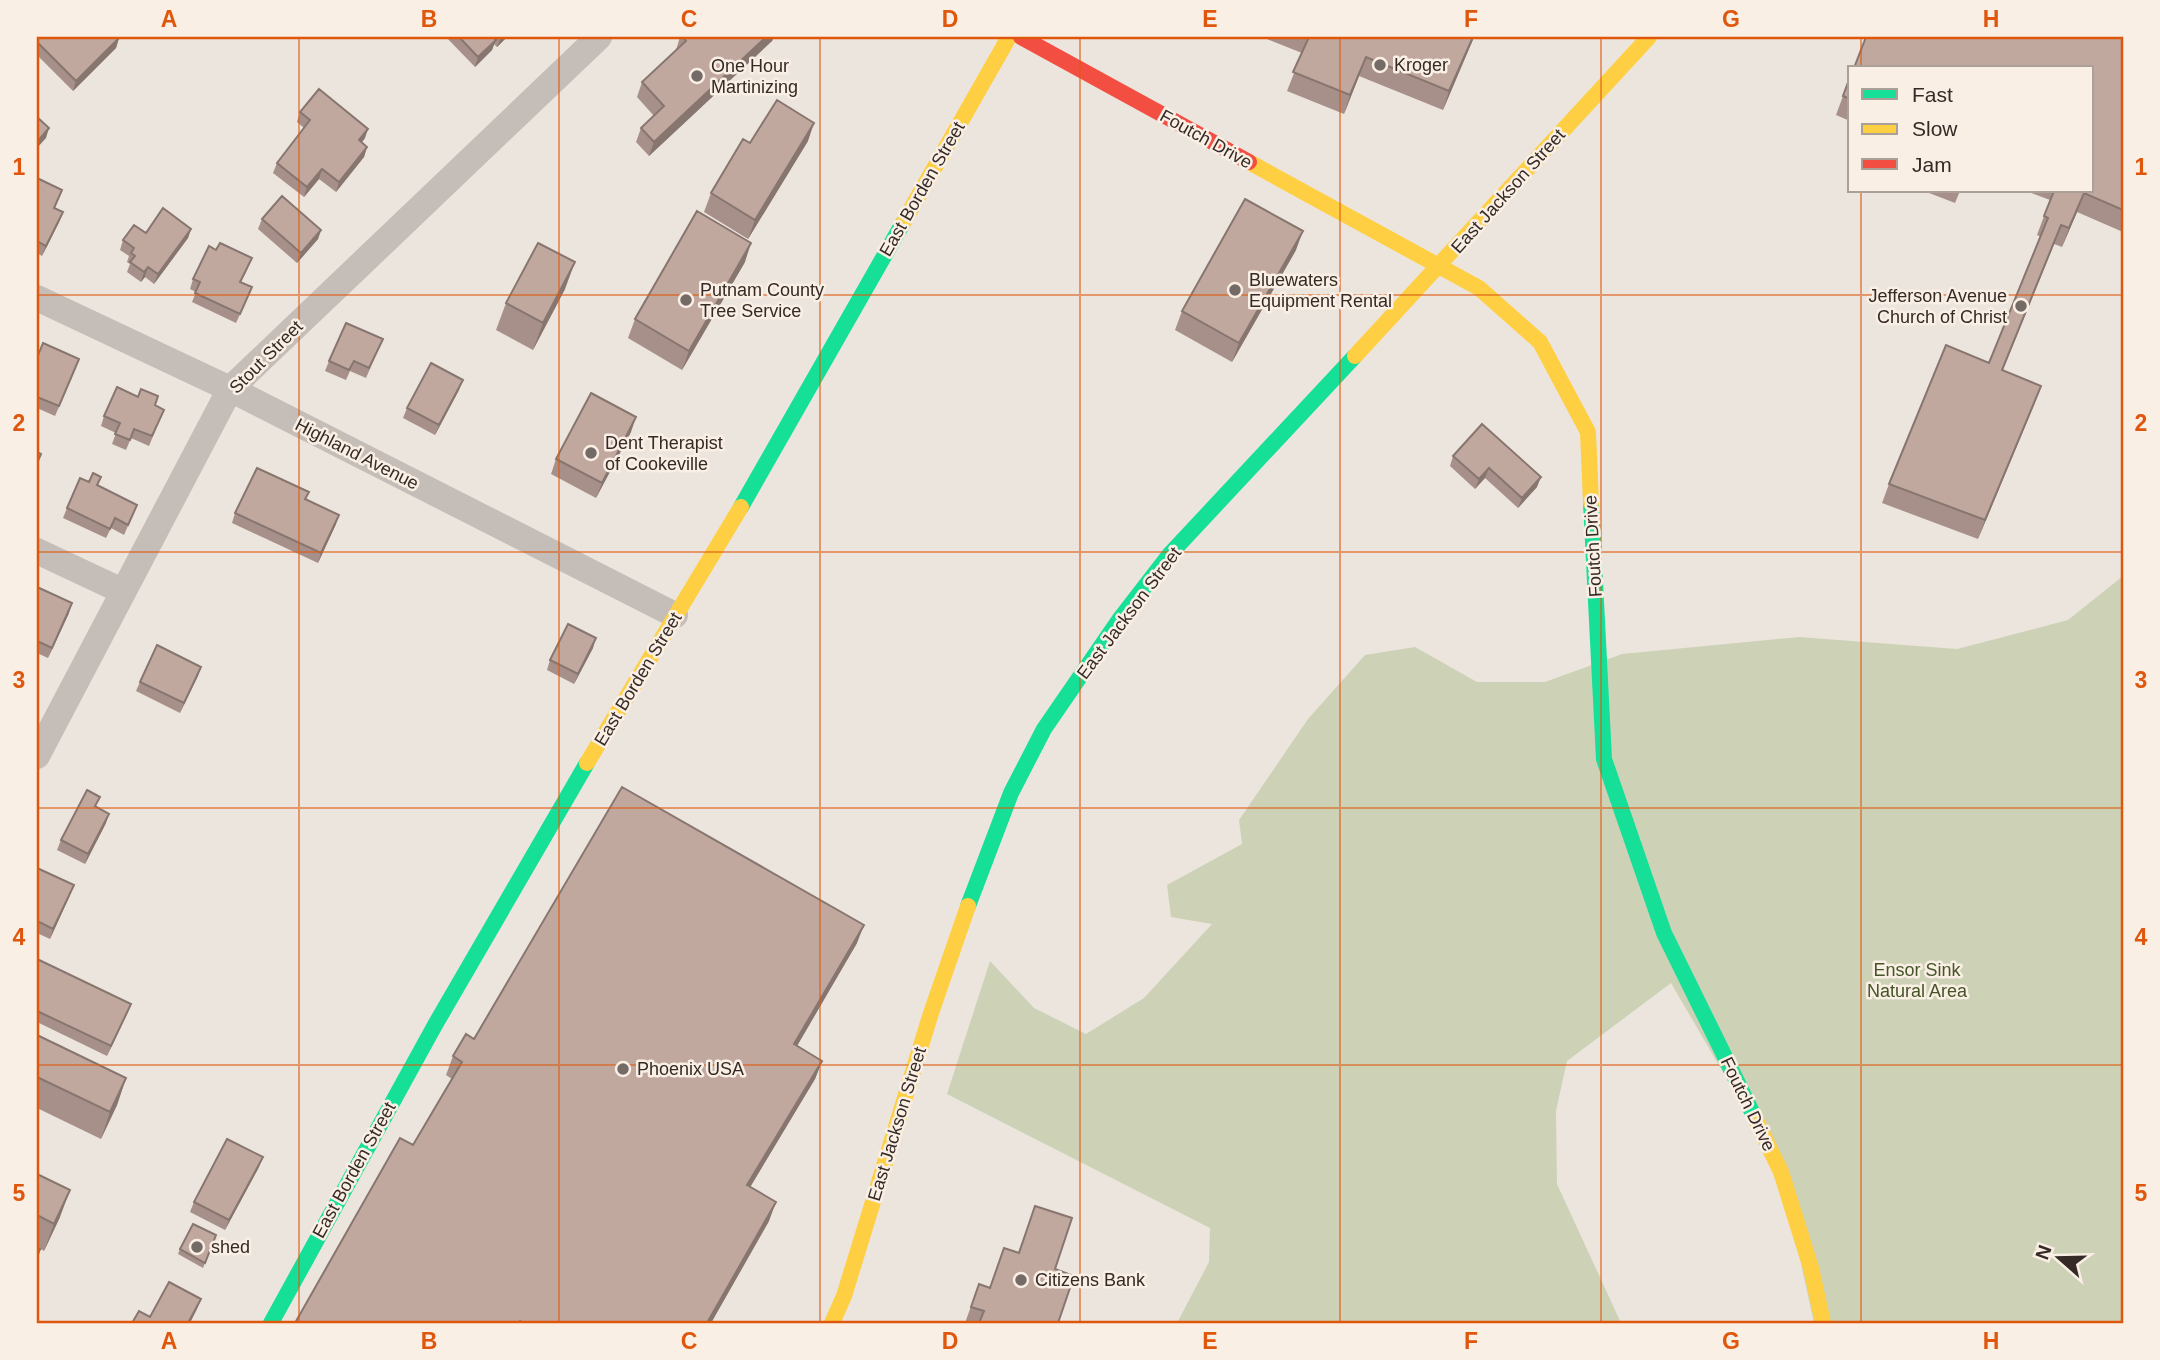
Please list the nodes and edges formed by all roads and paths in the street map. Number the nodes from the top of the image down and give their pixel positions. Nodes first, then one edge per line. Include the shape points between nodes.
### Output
1 (599, 37) edge
2 (1009, 37) edge
3 (1021, 37) edge
4 (1648, 37) edge
5 (1438, 267) junction
6 (37, 298) edge
7 (230, 389) junction
8 (37, 551) edge
9 (122, 591) junction
10 (675, 615) junction
11 (37, 756) edge
12 (271, 1323) edge
13 (832, 1323) edge
14 (1823, 1323) edge

1 - 7 street, Stout Street
2 - 10 street, East Borden Street
3 - 5 street, Foutch Drive
4 - 5 street, East Jackson Street
5 - 13 street, East Jackson Street via 1170,554 1044,729 984,859
5 - 14 street, Foutch Drive via 1479,288 1540,342 1588,432 1604,759 1664,933 1781,1172
6 - 7 street, Highland Avenue
7 - 9 street, Stout Street
7 - 10 street, Highland Avenue
8 - 9 street
9 - 11 street, Stout Street
10 - 12 street, East Borden Street via 420,1049

